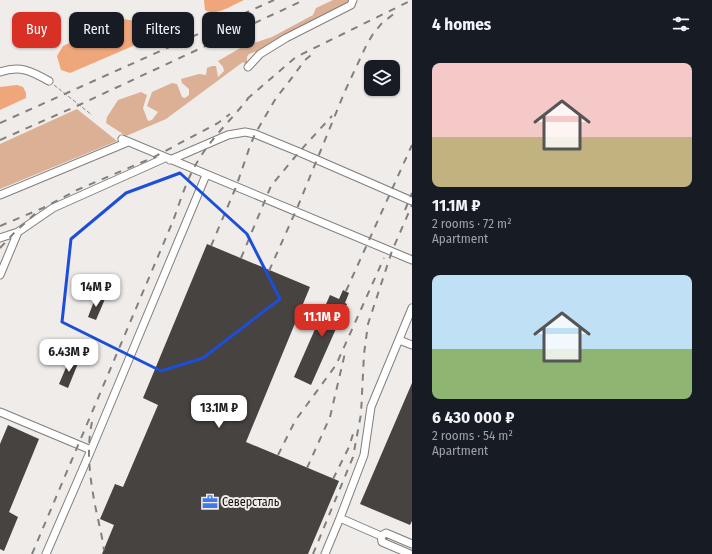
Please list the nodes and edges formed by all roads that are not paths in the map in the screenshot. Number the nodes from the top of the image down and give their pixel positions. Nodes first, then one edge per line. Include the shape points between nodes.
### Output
1 (353, 0) edge
2 (248, 67) dead end
3 (0, 72) edge
4 (49, 81) road end
5 (167, 159) junction
6 (206, 175) junction
7 (0, 195) edge
8 (412, 201) edge
9 (18, 232) junction
10 (0, 238) edge
11 (412, 260) edge
12 (0, 275) edge
13 (412, 308) edge
14 (399, 340) junction
15 (412, 345) edge
16 (0, 412) edge
17 (91, 450) junction
18 (340, 518) junction
19 (381, 536) junction
20 (412, 544) edge
21 (46, 554) edge
22 (324, 554) edge
23 (410, 554) edge

1 - 2 lane via 351,5 260,54
3 - 4 lane via 27,69
5 - 6 lane
5 - 7 lane via 125,140
5 - 8 lane via 228,135 245,132 299,152
5 - 9 lane via 53,208
6 - 11 lane
6 - 17 lane
9 - 10 lane
9 - 12 lane
13 - 14 lane
14 - 15 lane
14 - 18 lane via 371,407 364,455
16 - 17 lane
17 - 21 lane
18 - 19 lane
18 - 22 lane
19 - 20 lane via 386,533
19 - 23 lane via 382,542

